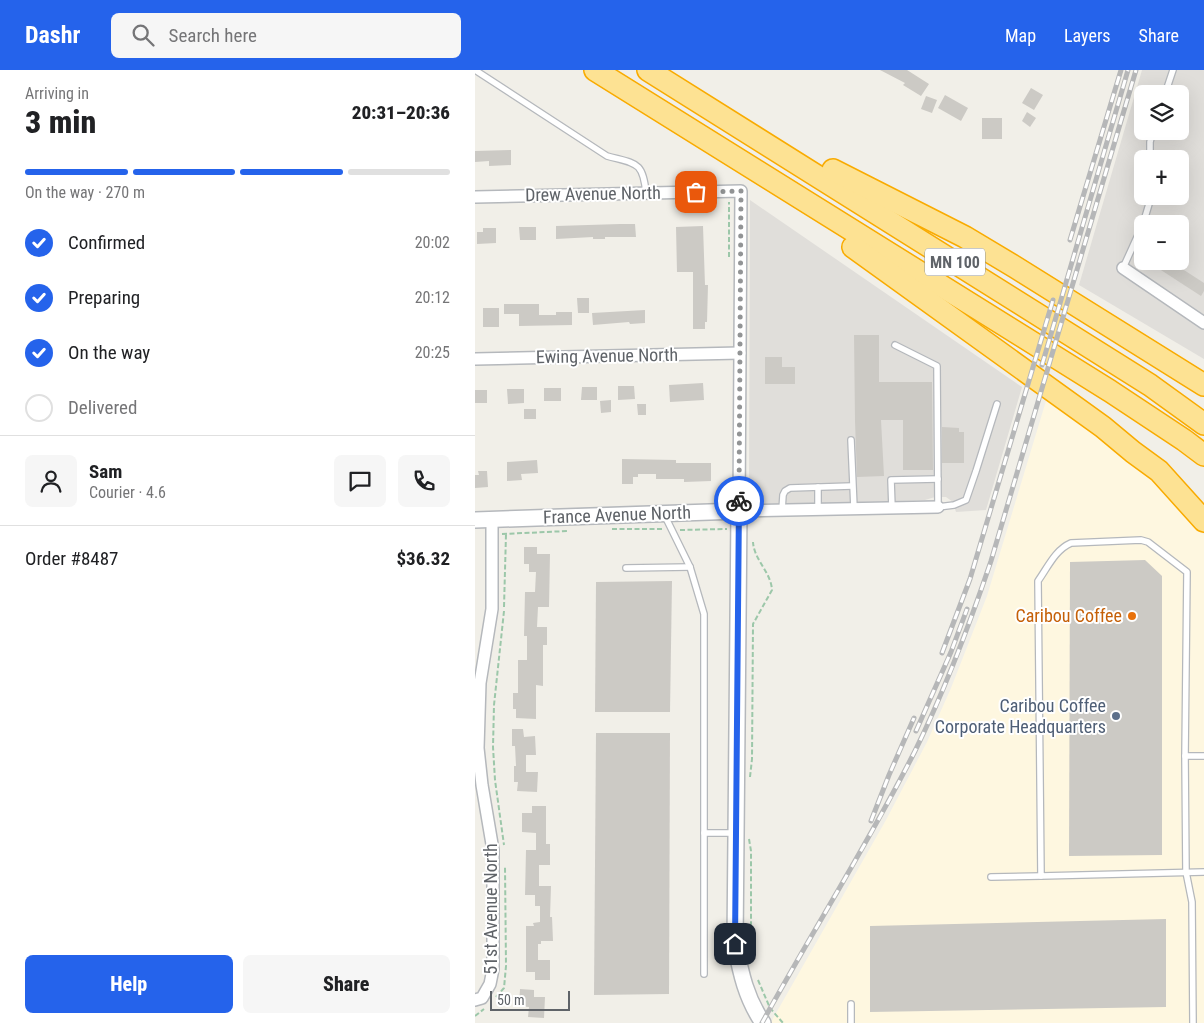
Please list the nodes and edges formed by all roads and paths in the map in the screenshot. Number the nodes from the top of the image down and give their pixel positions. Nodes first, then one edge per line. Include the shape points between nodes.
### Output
1 (475, 70) edge
2 (595, 70) edge
3 (649, 70) edge
4 (1173, 70) edge
5 (1168, 85) edge
6 (703, 104) junction
7 (646, 193) junction
8 (475, 197) edge
9 (806, 202) junction
10 (1134, 244) edge
11 (1123, 268) joint
12 (1204, 322) edge
13 (895, 345) dead end
14 (740, 353) junction
15 (475, 359) edge
16 (1204, 385) edge
17 (997, 404) dead end
18 (1204, 424) edge
19 (851, 440) dead end
20 (1204, 455) edge
21 (938, 479) junction
22 (852, 486) junction
23 (818, 487) junction
24 (938, 507) junction
25 (854, 508) junction
26 (892, 508) junction
27 (818, 509) junction
28 (782, 510) junction
29 (739, 511) junction
30 (664, 514) junction
31 (475, 520) edge
32 (1204, 521) edge
33 (492, 527) junction
34 (611, 529) dead end
35 (672, 529) junction
36 (713, 529) dead end
37 (575, 530) dead end
38 (506, 534) junction
39 (752, 540) dead end
40 (690, 567) junction
41 (625, 568) dead end
42 (1185, 756) junction
43 (1204, 756) edge
44 (749, 783) dead end
45 (704, 833) junction
46 (742, 833) junction
47 (505, 853) dead end
48 (505, 862) dead end
49 (1186, 872) junction
50 (1204, 872) edge
51 (1041, 876) junction
52 (991, 877) dead end
53 (753, 962) dead end
54 (704, 974) dead end
55 (757, 978) dead end
56 (485, 1001) edge
57 (851, 1004) dead end
58 (475, 1016) edge
59 (763, 1023) edge
60 (783, 1023) edge
61 (851, 1023) edge
62 (1193, 1023) edge

1 - 7 lane via 607,156 631,162 640,168
2 - 9 highway, MN 100
3 - 6 highway, MN 100
4 - 5 lane
6 - 16 highway via 965,237
6 - 18 highway, MN 100 via 1150,385
7 - 8 street, Drew Avenue North
7 - 14 street, Drew Avenue North via 741,191
9 - 20 highway, MN 100 via 1110,391
9 - 32 highway via 834,233 1159,471
10 - 11 lane
11 - 12 street
13 - 21 lane via 937,366
14 - 15 street, Ewing Avenue North
14 - 29 street
17 - 24 lane via 965,500
19 - 22 lane
21 - 24 lane
21 - 26 lane via 891,480
22 - 23 lane
22 - 25 lane
23 - 27 lane
23 - 28 lane via 785,491
24 - 26 street, France Avenue North
25 - 26 street, France Avenue North
25 - 27 street, France Avenue North
27 - 28 street, France Avenue North
28 - 29 street, France Avenue North
29 - 30 street, France Avenue North
29 - 46 street
30 - 33 street, France Avenue North
30 - 35 lane
31 - 33 street, France Avenue North
33 - 38 path
33 - 56 street, 51st Avenue North via 492,609 480,683 478,748 493,850 493,969
34 - 35 path
35 - 36 path
35 - 40 lane
37 - 38 path
38 - 47 path via 503,633 494,705 493,747
39 - 44 path via 772,590 753,624
40 - 41 lane
40 - 45 lane via 704,614
42 - 43 lane
42 - 49 lane
42 - 51 lane via 1187,572 1141,540 1063,546 1038,581
45 - 46 lane
45 - 54 lane
46 - 53 path via 751,852
46 - 59 street via 735,944 744,985
48 - 56 path via 504,988
49 - 50 lane
49 - 51 lane
49 - 62 lane via 1191,902
51 - 52 lane
55 - 60 path via 770,1008
56 - 58 path
57 - 61 lane

